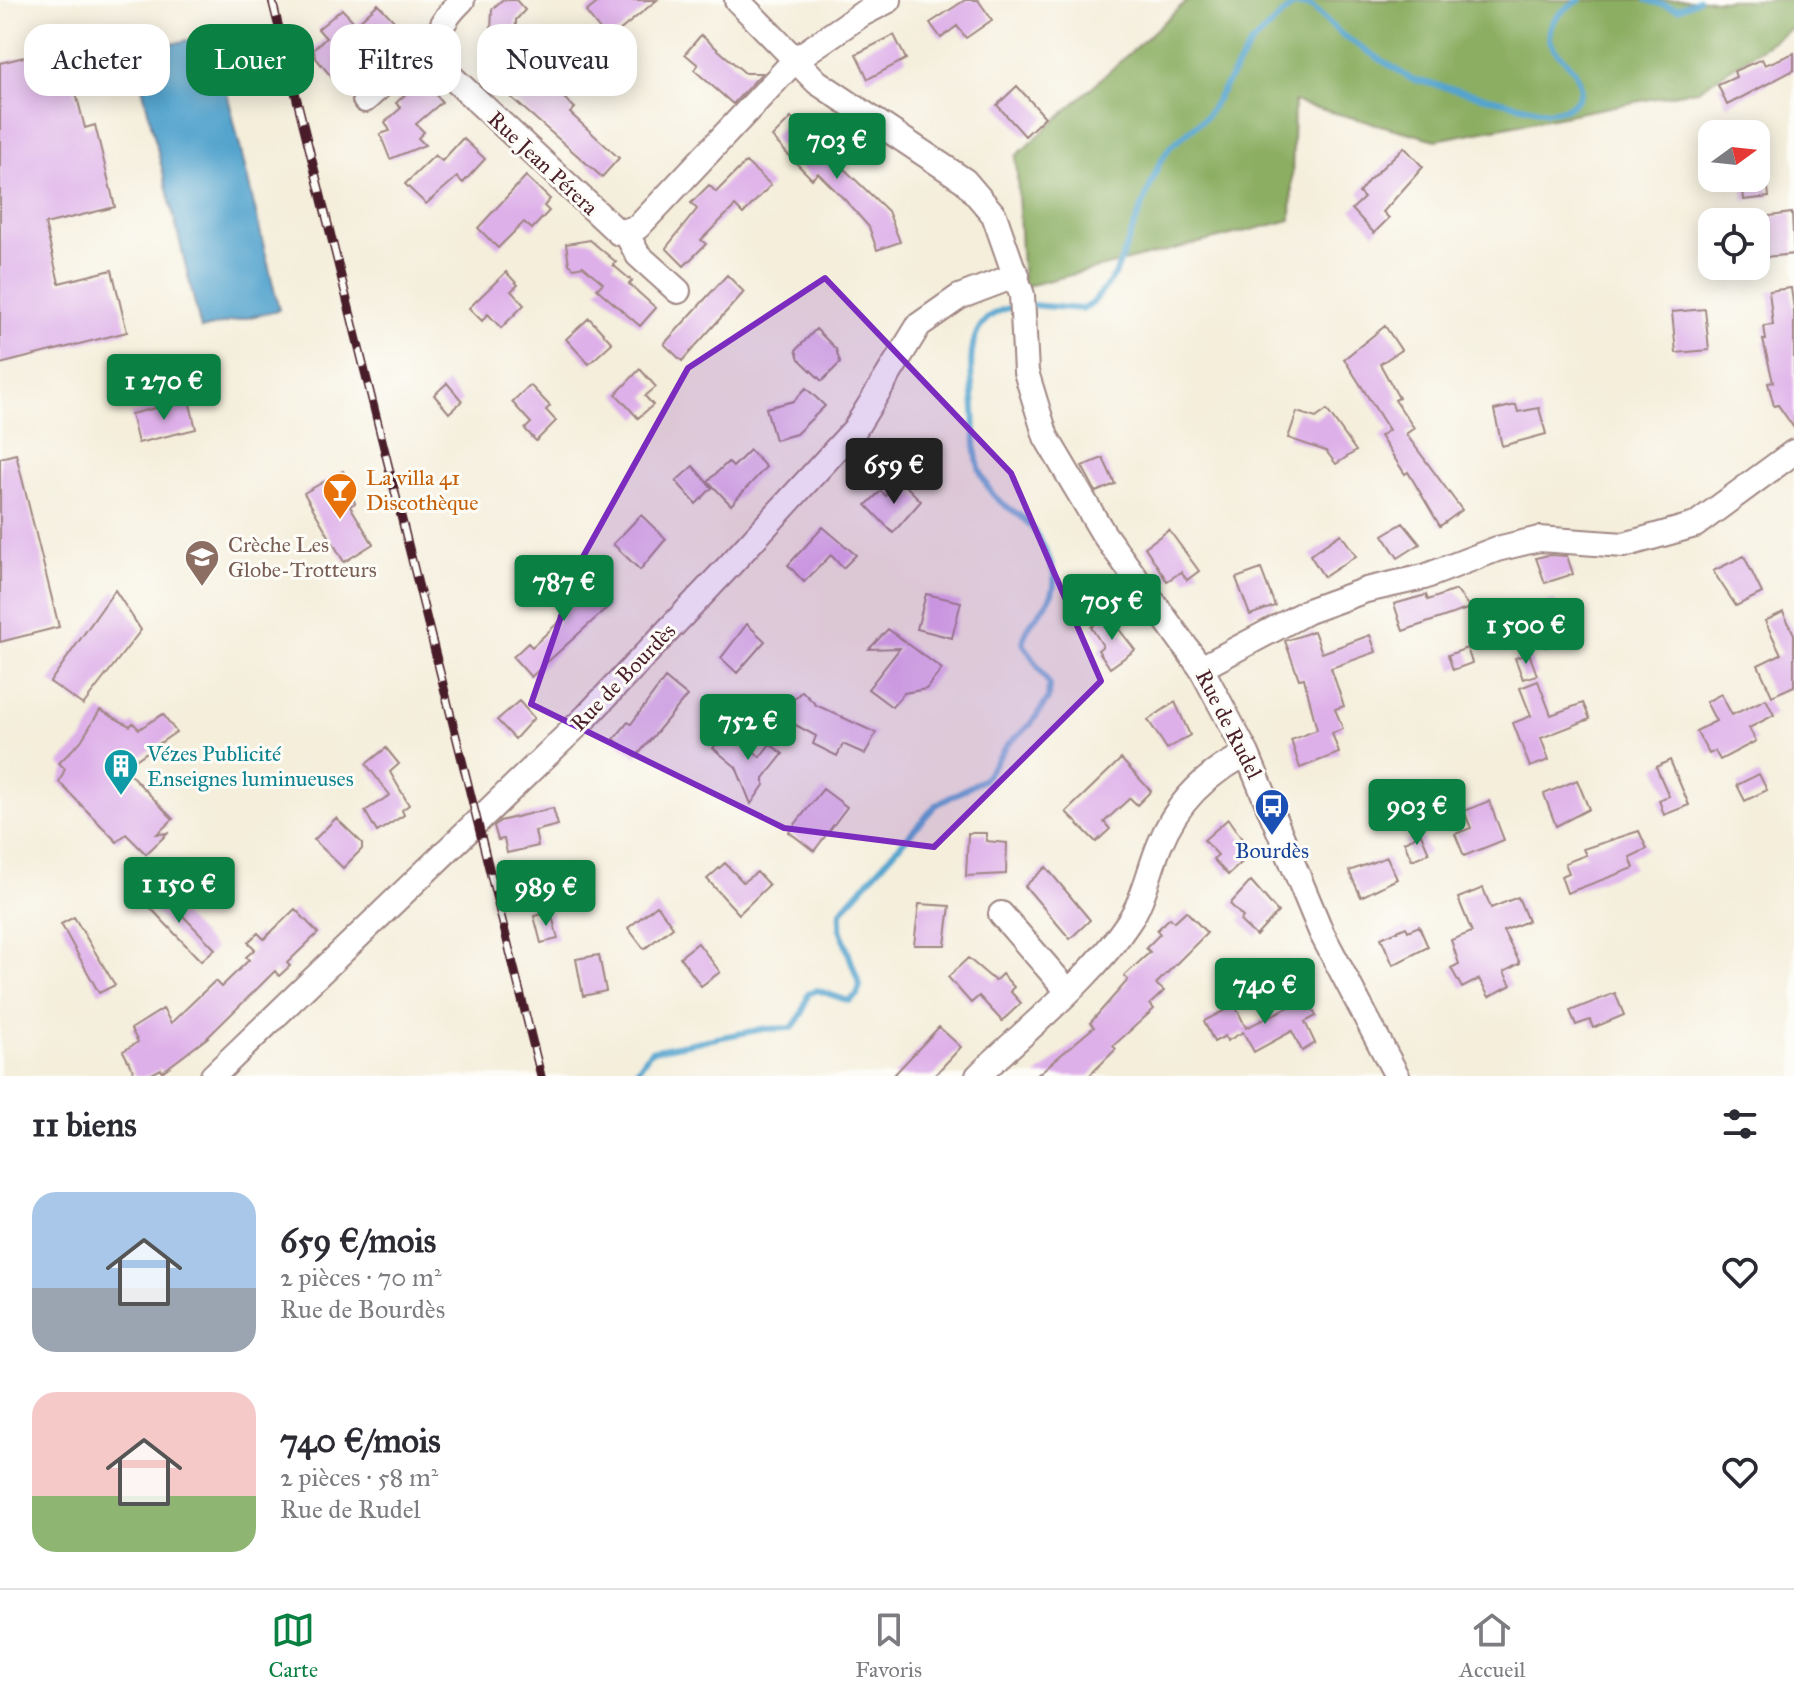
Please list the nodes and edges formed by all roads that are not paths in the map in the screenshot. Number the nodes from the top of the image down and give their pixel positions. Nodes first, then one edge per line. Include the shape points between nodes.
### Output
1 (462, 0) edge
2 (737, 0) edge
3 (889, 0) edge
4 (443, 24) edge
5 (796, 59) junction
6 (461, 86) edge
7 (369, 96) edge
8 (365, 100) dead end
9 (626, 233) junction
10 (1019, 285) junction
11 (678, 291) dead end
12 (1794, 452) edge
13 (1201, 668) junction
14 (1247, 754) junction
15 (1001, 914) dead end
16 (1067, 990) junction
17 (213, 1076) edge
18 (978, 1076) edge
19 (1397, 1076) edge

1 - 4 street
2 - 5 street, Rue de Rudel
3 - 5 street
5 - 9 street via 638,227
5 - 10 street, Rue de Rudel via 817,82 965,181 994,215
6 - 9 street, Rue Jean Pérera via 613,229
7 - 8 street
9 - 11 street, Rue Jean Pérera via 638,255
10 - 13 street, Rue de Rudel via 1026,372 1046,437 1103,533
10 - 17 street, Rue de Bourdès via 959,297 919,325 855,429 730,565 587,716
12 - 13 street via 1695,525 1624,545 1539,539 1497,549 1308,611
13 - 14 street, Rue de Rudel
14 - 16 street via 1208,776 1184,800 1160,842 1129,922
14 - 19 street, Rue de Rudel via 1322,934
15 - 16 street
16 - 18 street

